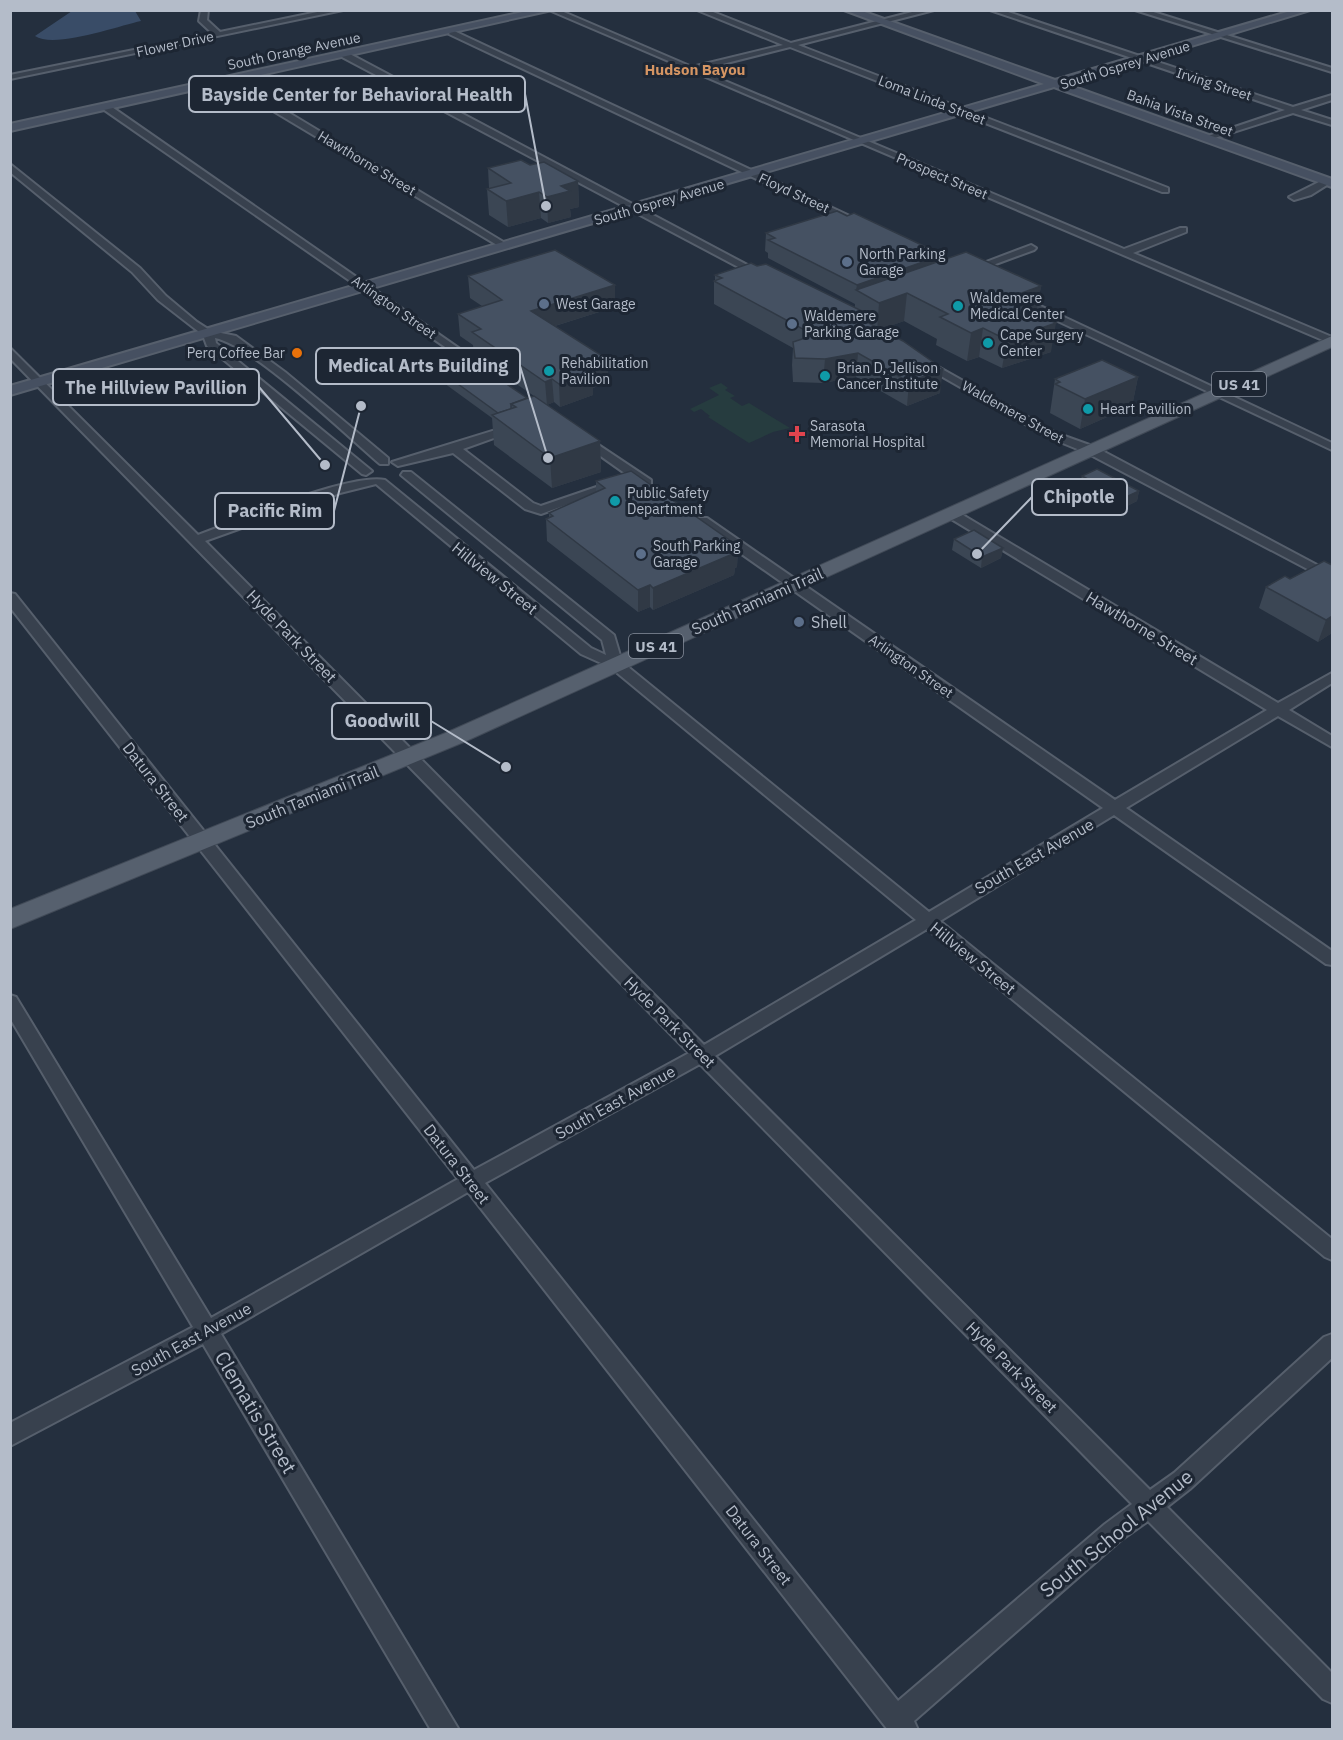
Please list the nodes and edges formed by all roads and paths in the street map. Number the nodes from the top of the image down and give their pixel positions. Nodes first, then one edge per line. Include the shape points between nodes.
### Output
1 (205, 10) edge
2 (340, 10) edge
3 (550, 10) edge
4 (700, 10) edge
5 (848, 10) edge
6 (931, 10) edge
7 (993, 10) edge
8 (1138, 10) edge
9 (1306, 10) edge
10 (882, 23) junction
11 (452, 32) junction
12 (219, 35) junction
13 (1221, 36) junction
14 (791, 45) junction
15 (345, 55) junction
16 (1142, 60) junction
17 (693, 69) junction
18 (1332, 70) edge
19 (10, 77) edge
20 (228, 80) junction
21 (1057, 85) junction
22 (1332, 97) edge
23 (106, 107) junction
24 (1294, 110) junction
25 (964, 113) junction
26 (1332, 123) edge
27 (10, 128) edge
28 (1208, 139) junction
29 (863, 142) junction
30 (10, 167) edge
31 (754, 174) junction
32 (1330, 182) edge
33 (1164, 190) dead end
34 (1294, 197) dead end
35 (635, 208) junction
36 (862, 225) edge
37 (1183, 230) dead end
38 (505, 246) junction
39 (1031, 248) dead end
40 (1124, 253) junction
41 (773, 281) edge
42 (981, 281) edge
43 (366, 287) junction
44 (1010, 295) edge
45 (208, 333) junction
46 (1332, 341) edge
47 (10, 351) edge
48 (917, 358) edge
49 (485, 370) edge
50 (42, 381) junction
51 (10, 391) edge
52 (1219, 393) junction
53 (530, 421) edge
54 (569, 428) edge
55 (1332, 447) edge
56 (454, 448) junction
57 (1092, 450) junction
58 (440, 453) junction
59 (384, 461) junction
60 (398, 462) junction
61 (408, 472) junction
62 (638, 476) junction
63 (372, 478) junction
64 (657, 490) edge
65 (687, 510) edge
66 (952, 514) junction
67 (198, 539) junction
68 (1332, 578) edge
69 (794, 585) junction
70 (10, 597) edge
71 (615, 664) junction
72 (1332, 677) edge
73 (1279, 710) junction
74 (1332, 742) edge
75 (410, 757) junction
76 (1116, 808) junction
77 (204, 842) junction
78 (10, 920) edge
79 (926, 920) junction
80 (1332, 958) edge
81 (10, 1002) edge
82 (702, 1054) junction
83 (471, 1181) junction
84 (1332, 1251) edge
85 (207, 1331) junction
86 (1332, 1344) edge
87 (10, 1435) edge
88 (1149, 1505) junction
89 (1332, 1690) edge
90 (901, 1724) edge
91 (446, 1730) edge

1 - 12 street via 204,21
2 - 12 street, Flower Drive
3 - 11 street, South Orange Avenue
3 - 17 street, Prospect Street
4 - 14 street, Loma Linda Street
5 - 10 street, Bahia Vista Street
6 - 10 street
7 - 16 street, Irving Street
8 - 13 street
9 - 13 street, South Osprey Avenue
10 - 14 street
10 - 21 street, Bahia Vista Street
11 - 15 street, South Orange Avenue
11 - 31 street, Floyd Street
12 - 19 street, Flower Drive
13 - 16 street, South Osprey Avenue
13 - 18 street
14 - 17 street
14 - 25 street, Loma Linda Street
15 - 20 street, South Orange Avenue
15 - 35 street
16 - 21 street, South Osprey Avenue
16 - 24 street, Irving Street
17 - 29 street, Prospect Street
20 - 23 street, South Orange Avenue
20 - 38 street, Hawthorne Street
21 - 25 street, South Osprey Avenue
21 - 28 street, Bahia Vista Street
22 - 24 street
23 - 27 street, South Orange Avenue
23 - 43 street, Arlington Street
24 - 26 street, Irving Street
24 - 28 street
25 - 29 street, South Osprey Avenue
25 - 33 street, Loma Linda Street
28 - 32 street, Bahia Vista Street
29 - 31 street, South Osprey Avenue
29 - 40 street, Prospect Street
30 - 45 street, Hillview Street
31 - 35 street, South Osprey Avenue
31 - 36 street, Floyd Street
32 - 34 street
35 - 38 street, South Osprey Avenue
35 - 41 street
37 - 40 street
38 - 43 street, South Osprey Avenue
39 - 42 street via 962,272
40 - 46 street, Prospect Street
43 - 45 street, South Osprey Avenue
43 - 49 street, Arlington Street
44 - 52 street
45 - 50 street, South Osprey Avenue
45 - 59 street, Hillview Street via 232,338
45 - 63 street, Hillview Street via 211,344
46 - 52 main road, South Tamiami Trail / US 41
47 - 50 street, Hyde Park Street
48 - 57 street, Waldemere Street via 1052,435
50 - 51 street, South Osprey Avenue
50 - 67 street, Hyde Park Street
52 - 55 street
52 - 57 main road, South Tamiami Trail / US 41
53 - 56 street
54 - 62 street
56 - 58 street
56 - 62 street via 534,509 547,510
57 - 66 main road, South Tamiami Trail / US 41
57 - 68 street, Waldemere Street
58 - 60 street
58 - 61 street
59 - 60 street
59 - 63 street via 376,463
60 - 61 street, Hillview Street
61 - 63 street via 396,481
61 - 71 street, Hillview Street via 609,638
62 - 64 street
63 - 67 street
63 - 71 street, Hillview Street via 586,651
65 - 69 street, Arlington Street
66 - 69 main road, South Tamiami Trail / US 41
66 - 73 street, Hawthorne Street
67 - 75 street, Hyde Park Street
69 - 71 main road, South Tamiami Trail / US 41
69 - 76 street, Arlington Street
70 - 77 street, Datura Street
71 - 75 main road, South Tamiami Trail / US 41
71 - 79 street, Hillview Street
72 - 73 street, South East Avenue
73 - 74 street, Hawthorne Street
73 - 76 street, South East Avenue
75 - 77 main road, South Tamiami Trail / US 41
75 - 82 street, Hyde Park Street
76 - 79 street, South East Avenue
76 - 80 street, Arlington Street
77 - 78 main road, South Tamiami Trail
77 - 83 street, Datura Street
79 - 82 street, South East Avenue
79 - 84 street, Hillview Street
81 - 85 street, Clematis Street
82 - 83 street, South East Avenue
82 - 88 street, Hyde Park Street
83 - 85 street, South East Avenue
83 - 90 street, Datura Street
85 - 87 street, South East Avenue
85 - 91 street, Clematis Street
86 - 88 street, South School Avenue via 1182,1481
88 - 89 street, Hyde Park Street
88 - 90 street, South School Avenue via 1113,1532

